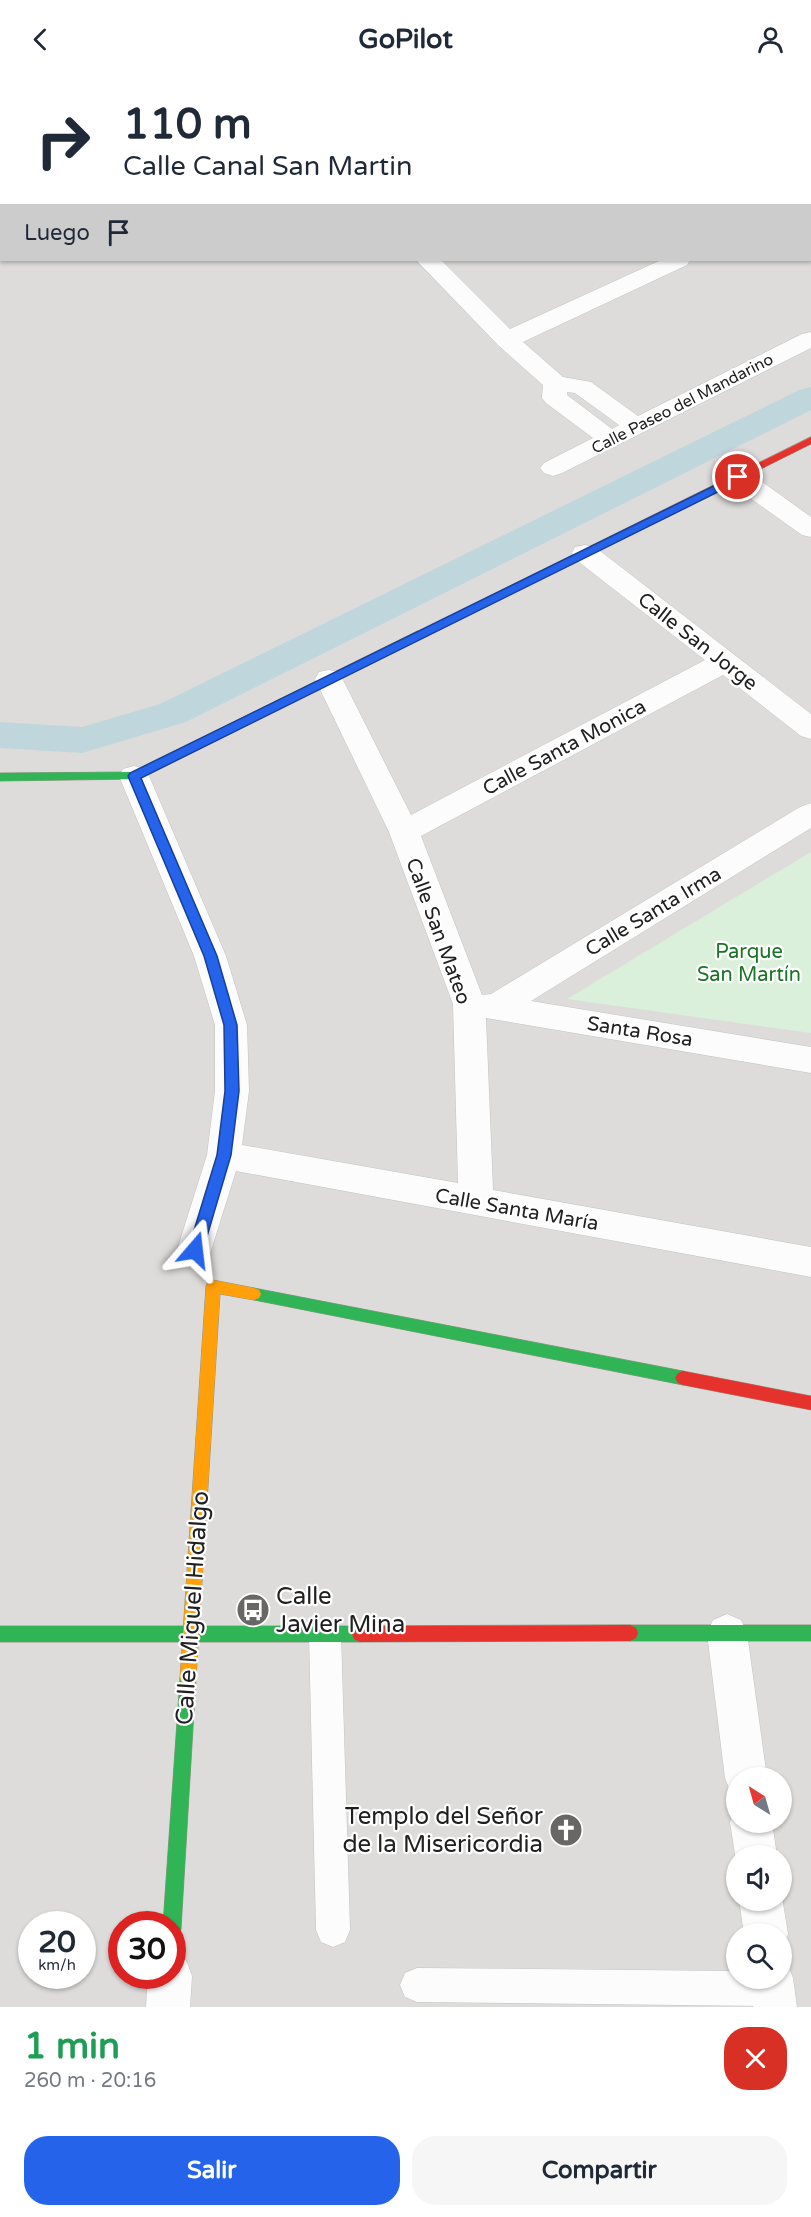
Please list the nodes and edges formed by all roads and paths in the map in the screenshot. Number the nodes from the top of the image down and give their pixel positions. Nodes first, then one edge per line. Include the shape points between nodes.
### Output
1 (429, 261) edge
2 (677, 261) edge
3 (811, 339) edge
4 (507, 340) junction
5 (555, 383) junction
6 (636, 426) junction
7 (610, 439) junction
8 (811, 440) edge
9 (553, 468) dead end
10 (738, 477) junction
11 (811, 529) edge
12 (585, 553) junction
13 (724, 662) junction
14 (329, 679) junction
15 (811, 729) edge
16 (134, 776) junction
17 (0, 777) edge
18 (811, 814) edge
19 (404, 832) junction
20 (482, 1006) junction
21 (811, 1060) edge
22 (224, 1155) junction
23 (476, 1201) junction
24 (195, 1250) dead end
25 (811, 1263) edge
26 (811, 1403) edge
27 (727, 1633) junction
28 (811, 1633) edge
29 (0, 1634) edge
30 (190, 1634) junction
31 (325, 1634) junction
32 (745, 1767) edge
33 (173, 1911) edge
34 (333, 1930) dead end
35 (417, 1985) dead end
36 (169, 1989) edge
37 (773, 1992) edge
38 (168, 2007) edge

1 - 4 street
2 - 4 street
3 - 6 street, Calle Paseo del Mandarino
4 - 5 street
5 - 6 street via 582,387
5 - 7 street via 555,398
6 - 7 street, Calle Paseo del Mandarino
7 - 9 street, Calle Paseo del Mandarino
8 - 10 street
10 - 11 street
10 - 12 street
12 - 13 street, Calle San Jorge
12 - 14 street
13 - 15 street, Calle San Jorge
13 - 19 street, Calle Santa Monica
14 - 16 street
14 - 19 street, Calle San Mateo
16 - 17 street
16 - 22 street via 210,956 231,1025 232,1091
18 - 20 street, Calle Santa Irma
19 - 20 street, Calle San Mateo
20 - 21 street, Santa Rosa
20 - 23 street, Calle San Mateo
22 - 23 street, Calle Santa María
22 - 24 street
23 - 25 street, Calle Santa María
26 - 30 street, Calle Miguel Hidalgo via 213,1286
27 - 28 street
27 - 31 street
27 - 32 street
29 - 30 street
30 - 31 street
30 - 33 street, Calle Miguel Hidalgo
31 - 34 lane
35 - 37 lane
36 - 38 street

